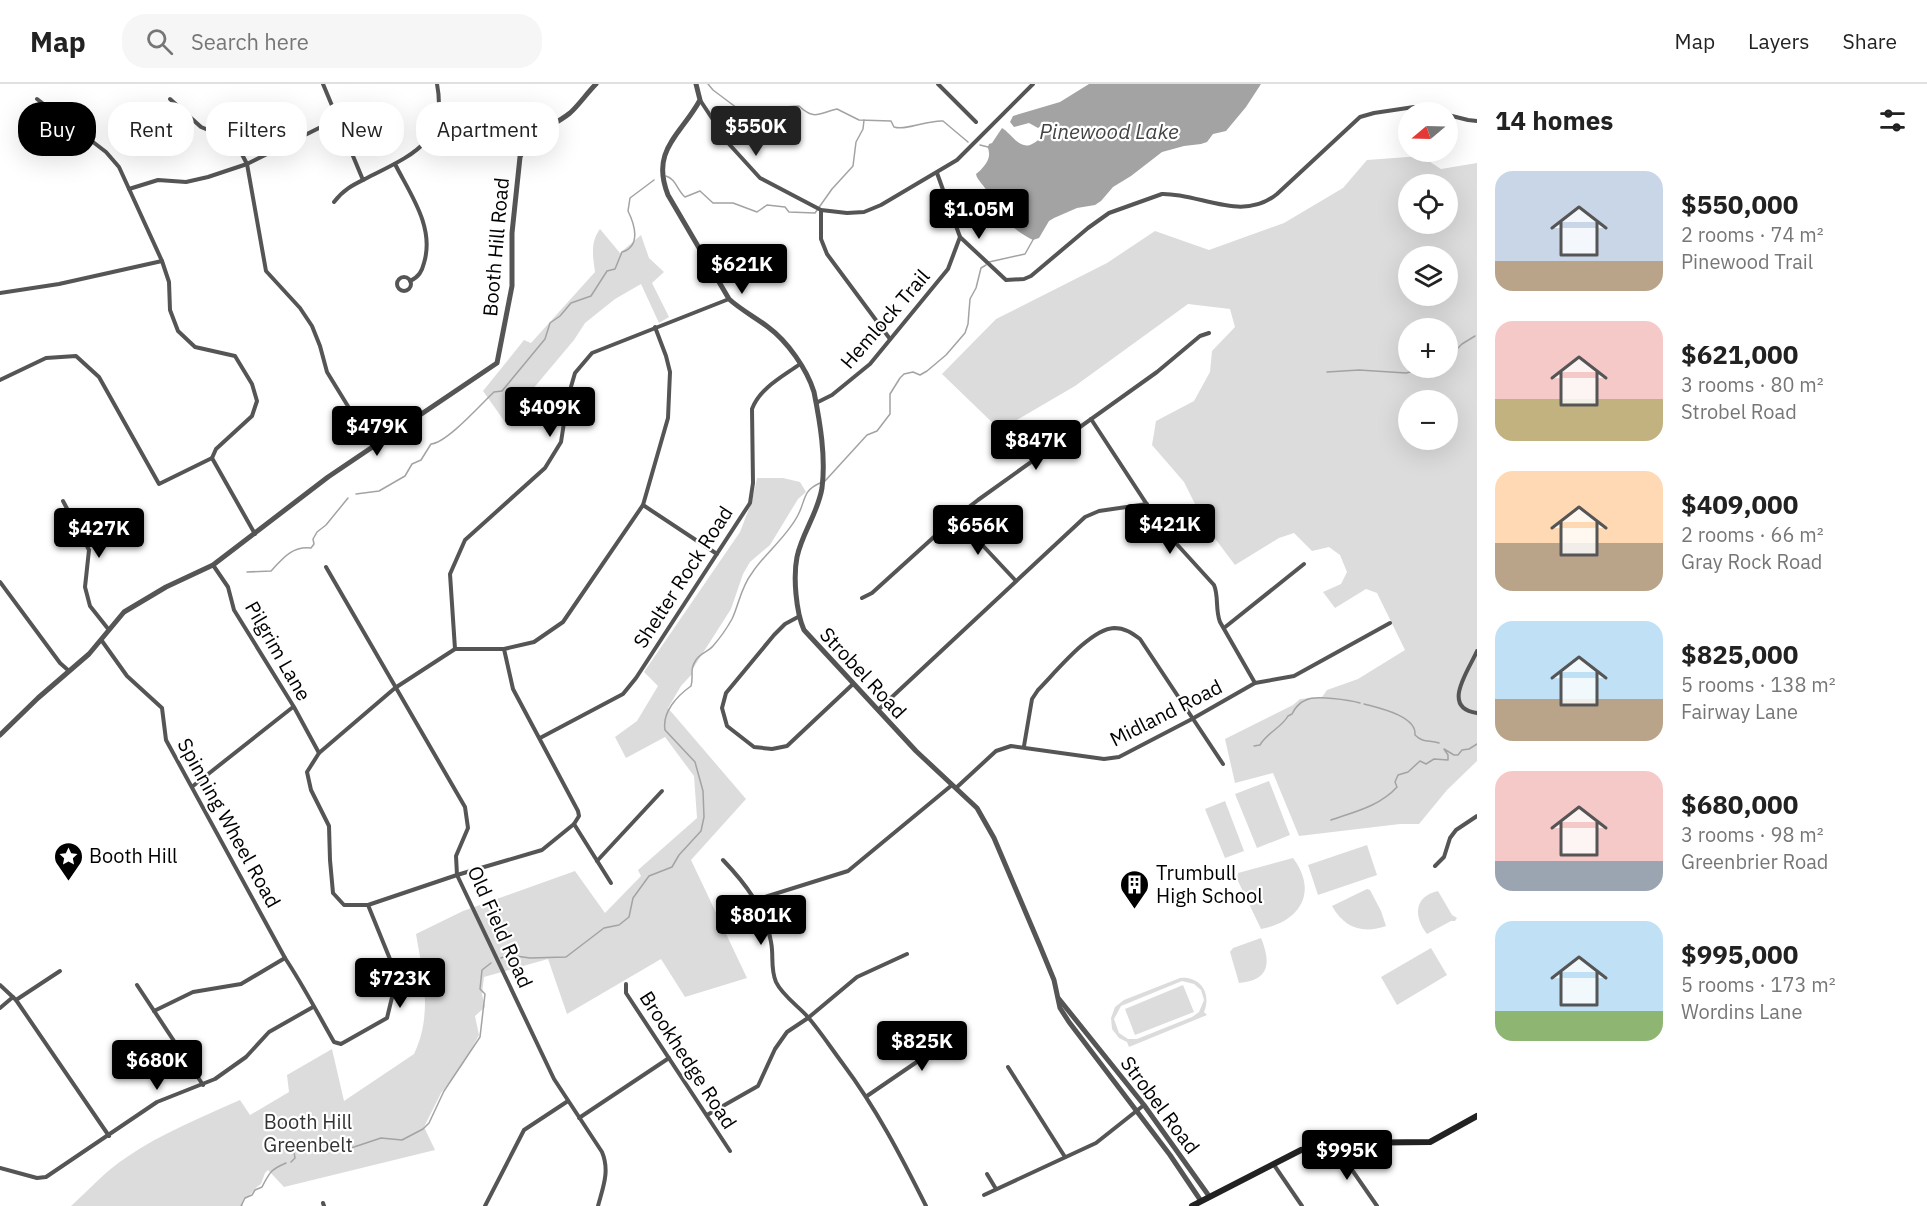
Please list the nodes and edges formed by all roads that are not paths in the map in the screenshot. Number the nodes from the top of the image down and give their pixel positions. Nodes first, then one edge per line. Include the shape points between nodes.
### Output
1 (323, 84) edge
2 (437, 84) edge
3 (596, 84) edge
4 (696, 84) edge
5 (938, 84) edge
6 (1033, 84) edge
7 (37, 99) dead end
8 (170, 99) dead end
9 (700, 100) junction
10 (330, 102) edge
11 (1398, 109) edge
12 (1458, 118) edge
13 (1477, 121) edge
14 (976, 122) dead end
15 (319, 128) edge
16 (353, 156) edge
17 (247, 164) junction
18 (395, 164) junction
19 (937, 173) junction
20 (363, 180) junction
21 (129, 189) junction
22 (334, 202) dead end
23 (818, 208) junction
24 (960, 237) junction
25 (162, 261) junction
26 (410, 281) dead end
27 (0, 293) edge
28 (729, 299) junction
29 (655, 327) junction
30 (1209, 333) dead end
31 (890, 339) junction
32 (800, 364) junction
33 (0, 380) edge
34 (816, 403) junction
35 (1091, 419) junction
36 (373, 447) junction
37 (212, 458) junction
38 (63, 501) dead end
39 (1147, 504) junction
40 (643, 505) junction
41 (956, 517) junction
42 (255, 534) junction
43 (717, 554) junction
44 (1304, 564) dead end
45 (213, 565) junction
46 (326, 567) dead end
47 (1016, 581) junction
48 (0, 582) edge
49 (862, 598) dead end
50 (798, 617) junction
51 (1390, 623) dead end
52 (1224, 628) junction
53 (109, 630) junction
54 (102, 641) junction
55 (455, 649) junction
56 (504, 649) junction
57 (1477, 651) edge
58 (69, 671) junction
59 (1256, 683) junction
60 (853, 684) junction
61 (395, 688) junction
62 (294, 707) junction
63 (877, 711) junction
64 (1477, 713) edge
65 (1192, 719) junction
66 (0, 735) edge
67 (540, 738) junction
68 (1024, 746) junction
69 (319, 753) junction
70 (1223, 764) dead end
71 (192, 786) junction
72 (954, 787) junction
73 (662, 791) dead end
74 (1477, 816) edge
75 (574, 824) junction
76 (723, 860) dead end
77 (597, 861) junction
78 (1435, 866) dead end
79 (457, 875) junction
80 (611, 883) dead end
81 (755, 900) junction
82 (368, 905) junction
83 (907, 954) dead end
84 (285, 958) junction
85 (60, 971) dead end
86 (626, 984) dead end
87 (0, 985) edge
88 (137, 985) dead end
89 (14, 998) junction
90 (1059, 999) junction
91 (313, 1007) junction
92 (0, 1008) edge
93 (154, 1011) junction
94 (808, 1018) junction
95 (965, 1029) dead end
96 (1085, 1033) junction
97 (1079, 1038) junction
98 (669, 1058) junction
99 (1008, 1066) dead end
100 (203, 1086) junction
101 (867, 1096) junction
102 (568, 1101) junction
103 (1144, 1105) junction
104 (1137, 1111) junction
105 (707, 1115) junction
106 (579, 1118) junction
107 (1476, 1119) edge
108 (109, 1136) junction
109 (1334, 1143) junction
110 (730, 1151) dead end
111 (1065, 1157) junction
112 (1273, 1164) junction
113 (0, 1168) edge
114 (987, 1174) dead end
115 (996, 1189) junction
116 (984, 1195) dead end
117 (1209, 1196) junction
118 (1201, 1201) junction
119 (485, 1206) edge
120 (598, 1206) edge
121 (926, 1206) edge
122 (1192, 1206) edge
123 (1302, 1206) edge
124 (1377, 1206) edge

1 - 10 street
2 - 18 street via 439,117 431,137
3 - 36 street, Booth Hill Road via 570,113 531,138 520,157 512,232 512,286 497,363
4 - 9 street
5 - 14 street
6 - 19 street via 957,160
7 - 21 street via 106,152 119,167
8 - 17 street via 201,127 235,141
9 - 23 street via 729,144 760,178
9 - 28 street, Strobel Road via 665,152 662,171 668,195
11 - 24 street via 1360,117 1277,194 1262,203 1232,207 1162,194 1109,213 1024,279 1006,280
12 - 13 street
15 - 17 street
16 - 20 street
17 - 21 street via 186,182 158,180
17 - 36 street via 266,271 312,326 327,372
18 - 20 street
18 - 26 street via 421,215 427,236 424,263 418,276
19 - 23 street via 864,212
19 - 24 street
20 - 22 street via 342,191
21 - 25 street
23 - 31 street via 821,239 827,254
24 - 31 street, Hemlock Trail via 948,269
25 - 27 street
25 - 37 street via 178,331 195,347 235,356 257,401 252,416 216,449
28 - 29 street
28 - 32 street, Strobel Road via 770,328
29 - 40 street via 670,372 668,418
29 - 55 street via 591,353 575,373 561,442 545,468 465,540 450,574
30 - 35 street
31 - 34 street, Hemlock Trail via 849,383
32 - 34 street, Strobel Road via 811,382
32 - 43 street, Shelter Rock Road via 755,399 750,502
33 - 37 street via 46,358 76,356 99,377 159,484
34 - 50 street, Strobel Road via 823,478 818,505 797,558
35 - 39 street
35 - 41 street
36 - 42 street, Booth Hill Road
37 - 42 street
38 - 53 street via 89,550 85,587 90,606
39 - 47 street via 1092,513
39 - 52 street via 1215,588 1216,611
40 - 43 street
40 - 56 street via 563,622 534,642
41 - 47 street
41 - 49 street
42 - 45 street, Booth Hill Road
43 - 67 street, Shelter Rock Road via 623,694
44 - 52 street
45 - 53 street, Booth Hill Road via 124,612
45 - 62 street, Pilgrim Lane via 228,587 234,610
46 - 61 street, Old Field Road
47 - 63 street
48 - 58 street
50 - 60 street, Strobel Road via 812,641
50 - 60 street via 774,635 726,693 722,708 727,726 754,747 787,746
51 - 59 street, Midland Road via 1294,676
52 - 59 street
53 - 54 street, Booth Hill Road
54 - 58 street, Booth Hill Road
54 - 71 street, Spinning Wheel Road via 128,676 162,708 166,740
55 - 56 street
55 - 61 street
56 - 67 street via 513,689
57 - 64 street via 1458,696 1461,706
58 - 66 street, Booth Hill Road
59 - 65 street, Midland Road
60 - 63 street, Strobel Road
61 - 69 street
61 - 79 street, Old Field Road via 465,807 468,828 456,856
62 - 69 street, Pilgrim Lane
62 - 71 street
63 - 72 street, Strobel Road
65 - 68 street, Midland Road via 1119,757 1104,759
65 - 68 street via 1140,639 1130,631 1114,628 1091,638 1038,690 1032,699
65 - 70 street
67 - 75 street via 578,811
68 - 72 street, Midland Road via 996,751
69 - 82 street via 307,772 311,790 329,826 333,893 344,905
71 - 84 street, Spinning Wheel Road
72 - 81 street, Midland Road via 849,871
72 - 90 street, Strobel Road via 977,808 994,838
73 - 77 street
74 - 78 street via 1456,830 1444,857
75 - 77 street
75 - 79 street via 542,850
76 - 81 street
77 - 80 street
79 - 82 street
79 - 102 street, Old Field Road via 554,1080
81 - 94 street via 766,921 777,984
82 - 91 street, Spinning Wheel Road via 394,969 395,985 387,1018 341,1044 334,1042
83 - 94 street via 857,977
84 - 91 street, Spinning Wheel Road
84 - 93 street via 241,984 201,989
85 - 89 street
86 - 98 street, Brookhedge Road via 626,993
87 - 89 street
88 - 93 street
89 - 92 street
89 - 108 street
90 - 96 street, Strobel Road
90 - 97 street, Strobel Road via 1060,1008
91 - 100 street via 269,1032 241,1061
93 - 100 street
94 - 101 street
94 - 105 street via 787,1032 758,1086
95 - 101 street
96 - 97 street
96 - 103 street, Strobel Road
97 - 104 street, Strobel Road
98 - 105 street, Brookhedge Road
98 - 106 street
99 - 111 street
100 - 108 street via 157,1102
101 - 121 street
102 - 106 street, Old Field Road
102 - 119 street via 524,1130
103 - 104 street
103 - 117 street, Strobel Road
104 - 111 street via 1096,1143
104 - 118 street, Strobel Road
105 - 110 street, Brookhedge Road
106 - 120 street, Old Field Road via 606,1162
107 - 109 main road via 1430,1142
108 - 113 street via 46,1177
109 - 112 main road via 1301,1150
109 - 124 street
111 - 115 street
112 - 117 main road
112 - 123 street
114 - 115 street
115 - 116 street
117 - 118 main road
118 - 122 main road

